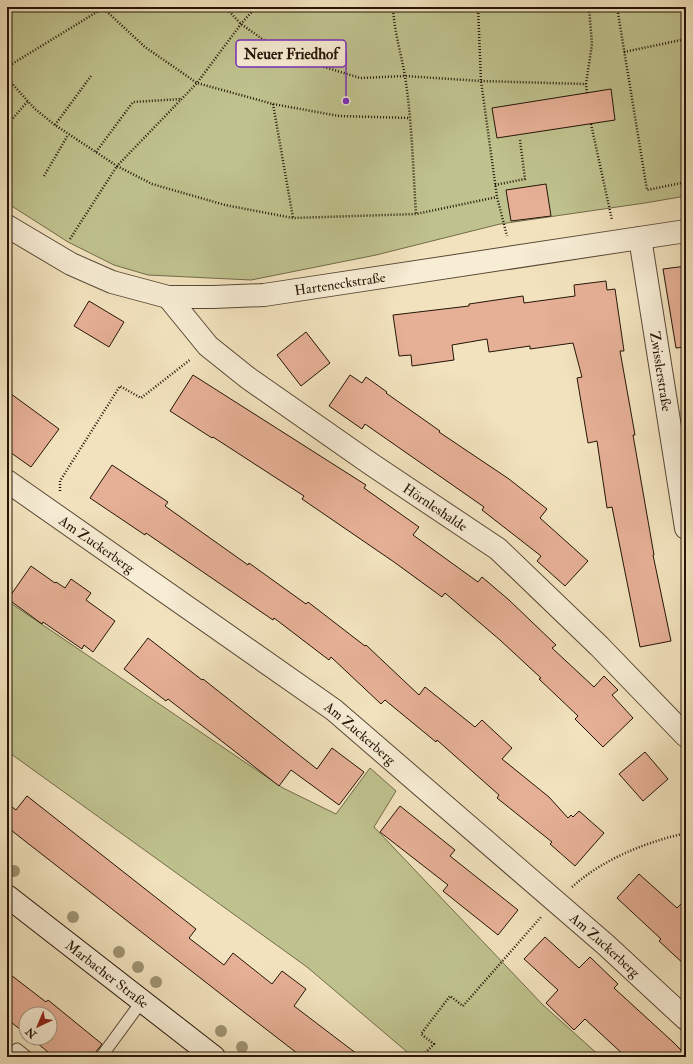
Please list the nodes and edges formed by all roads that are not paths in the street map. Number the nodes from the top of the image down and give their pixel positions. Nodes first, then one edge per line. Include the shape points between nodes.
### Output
1 (7, 226) edge
2 (686, 231) edge
3 (640, 238) junction
4 (168, 297) junction
5 (7, 481) edge
6 (686, 528) edge
7 (686, 736) edge
8 (7, 896) edge
9 (142, 1001) junction
10 (686, 1019) edge
11 (17, 1048) dead end
12 (209, 1055) edge
13 (27, 1057) edge
14 (101, 1057) edge

1 - 4 street, Harteneckstraße via 71,264 112,282
2 - 3 street, Harteneckstraße
3 - 4 street, Harteneckstraße via 264,295
3 - 6 street, Zwisslerstraße
4 - 7 street, Hörnleshalde via 208,346 248,378 498,549 599,646
5 - 10 street, Am Zuckerberg via 334,710 606,945
8 - 9 street, Marbacher Straße
9 - 12 street, Marbacher Straße
9 - 14 lane
11 - 13 lane

